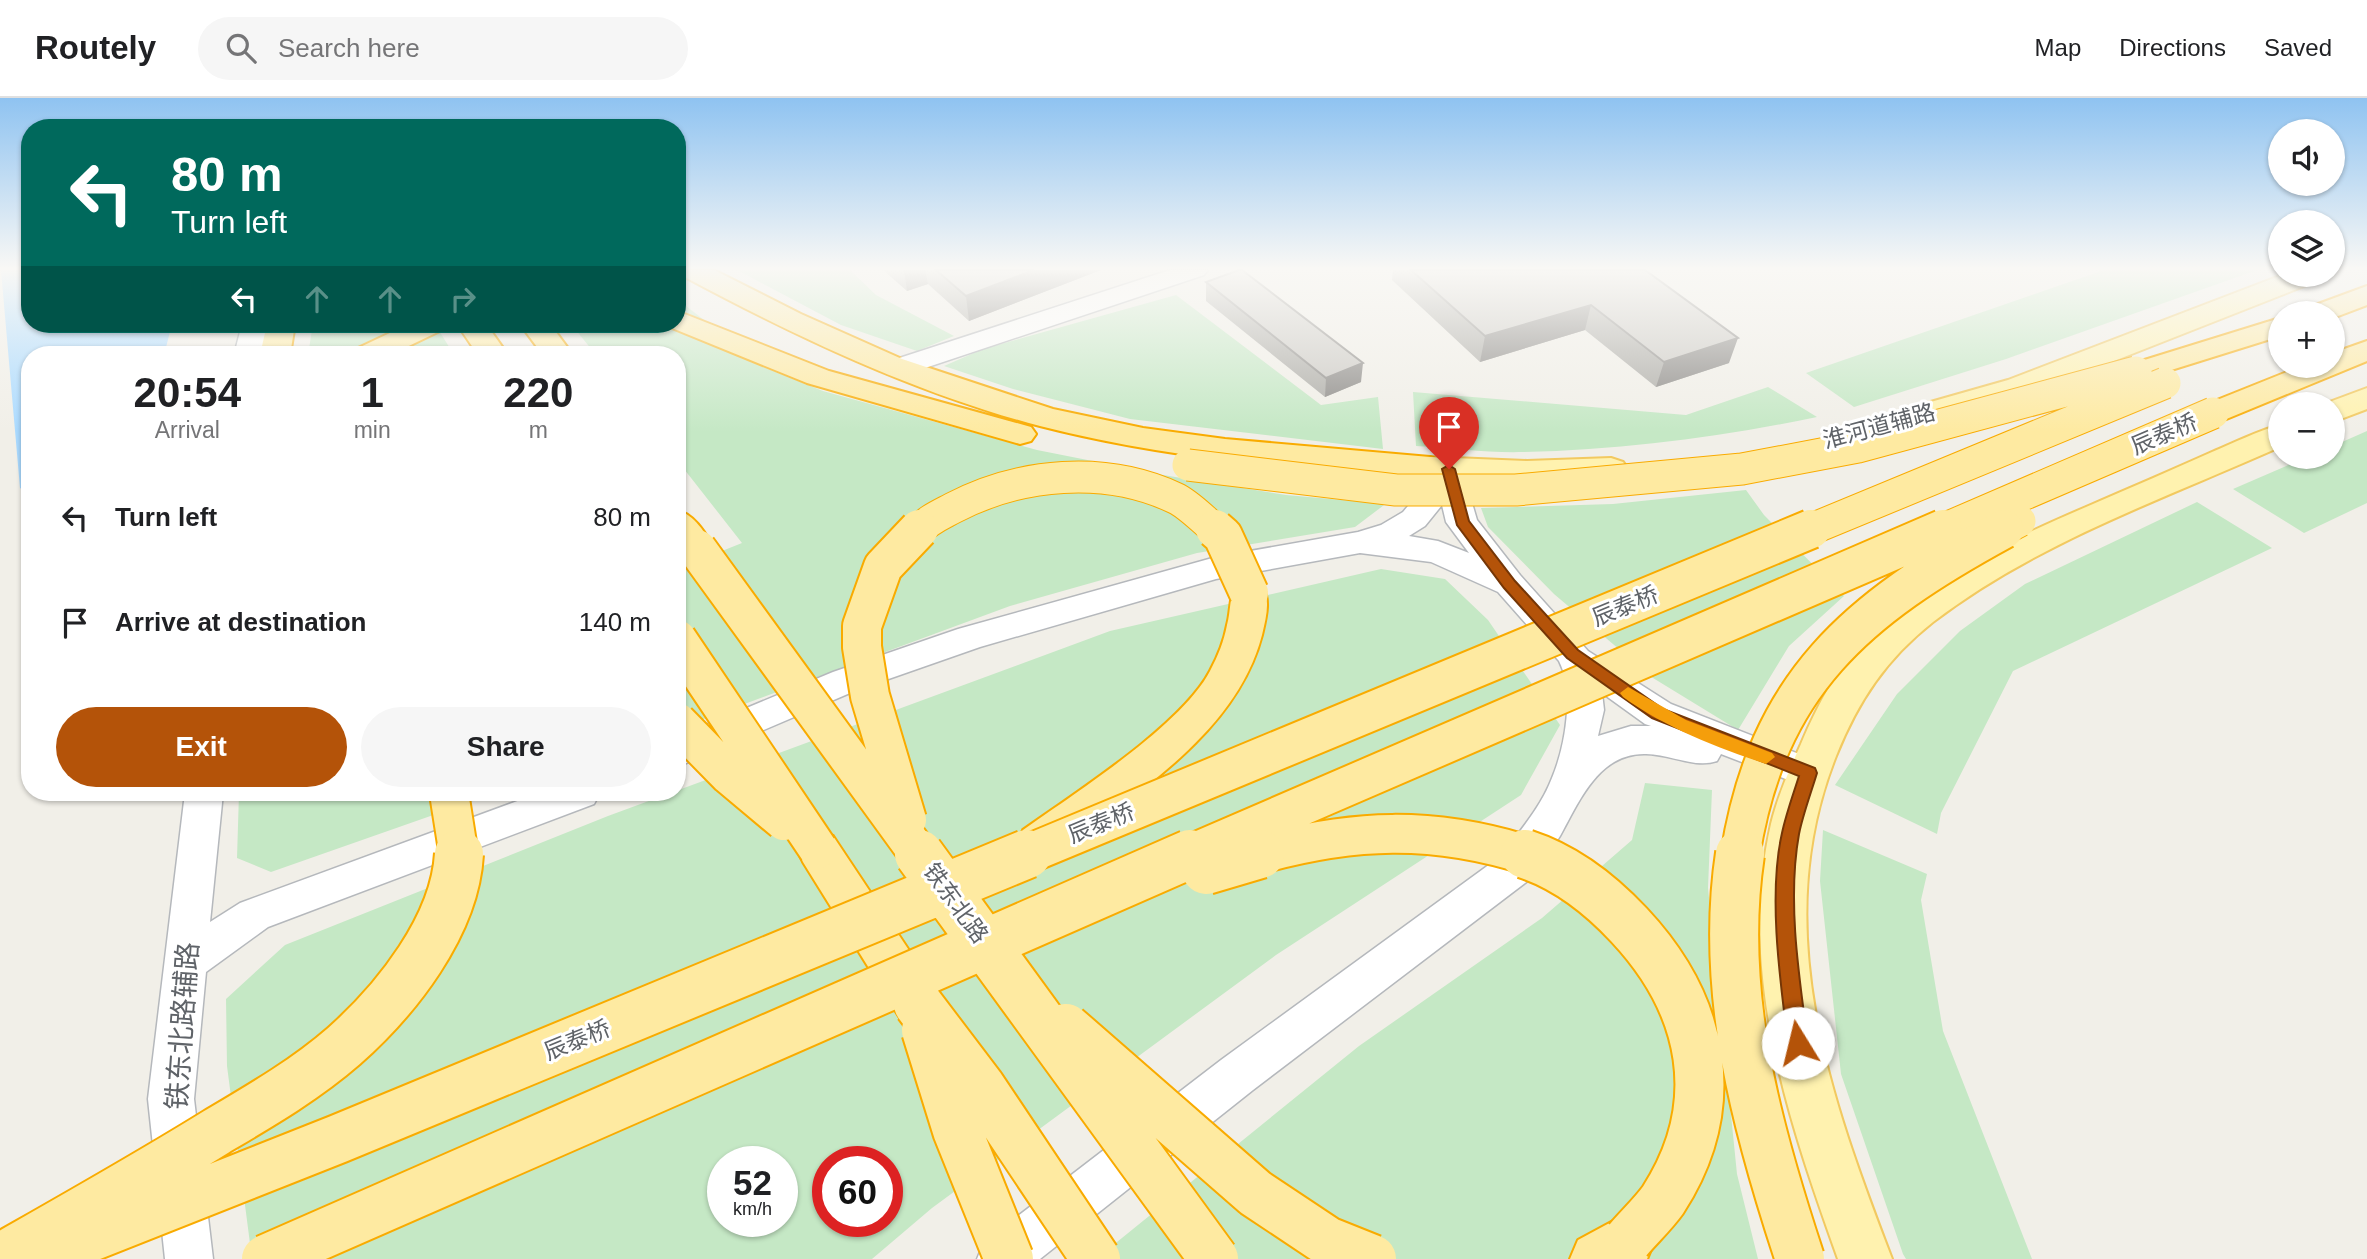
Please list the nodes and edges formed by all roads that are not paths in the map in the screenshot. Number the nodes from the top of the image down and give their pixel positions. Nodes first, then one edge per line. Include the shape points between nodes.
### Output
1 (687, 324) edge
2 (758, 324) edge
3 (789, 324) edge
4 (1048, 324) edge
5 (2181, 324) edge
6 (413, 333) edge
7 (2268, 334) edge
8 (386, 346) edge
9 (2367, 350) edge
10 (2345, 359) edge
11 (2150, 378) junction
12 (2303, 378) edge
13 (891, 382) junction
14 (2367, 397) edge
15 (2345, 407) edge
16 (2221, 420) junction
17 (2268, 440) edge
18 (1439, 469) junction
19 (687, 535) edge
20 (1360, 542) junction
21 (1510, 584) junction
22 (686, 652) edge
23 (1573, 654) junction
24 (686, 731) edge
25 (686, 748) edge
26 (1571, 779) junction
27 (1806, 780) junction
28 (203, 801) edge
29 (451, 801) edge
30 (560, 801) edge
31 (914, 846) junction
32 (818, 849) junction
33 (1022, 856) junction
34 (1030, 923) junction
35 (186, 962) junction
36 (1012, 980) junction
37 (918, 1004) junction
38 (0, 1258) edge
39 (35, 1259) edge
40 (189, 1259) edge
41 (266, 1259) edge
42 (1001, 1259) edge
43 (1009, 1259) edge
44 (1096, 1259) edge
45 (1214, 1259) edge
46 (1372, 1259) edge
47 (1597, 1259) edge
48 (1800, 1259) edge
49 (1865, 1259) edge

1 - 13 highway via 818,377
2 - 13 highway
3 - 13 highway
4 - 13 street
5 - 18 main road, 淮河道辅路 via 2019,387 1832,440 1728,459 1634,467
6 - 8 highway
7 - 11 highway
9 - 10 highway
11 - 13 highway, bridge via 1858,447 1742,469 1516,490 1396,490 1212,469 1046,441
11 - 33 highway, 辰泰桥, bridge
12 - 16 highway
13 - 18 highway via 1000,403 1101,430 1260,453
14 - 15 main road
16 - 34 highway, 辰泰桥, bridge
16 - 48 highway, bridge via 1976,544 1904,591 1824,659 1769,744 1749,803 1733,957 1755,1113
17 - 27 main road via 2023,548 1951,592 1866,663 1838,704
18 - 20 street via 1421,512 1403,526
18 - 21 street via 1462,522
19 - 31 highway, 铁东北路, bridge
20 - 21 street via 1438,552
20 - 25 street via 1216,568 970,638 845,681
21 - 23 street
22 - 32 highway, bridge
23 - 26 street via 1587,696
23 - 27 street via 1658,714
24 - 32 highway, bridge via 729,775
26 - 27 street via 1606,748 1625,741 1652,740
26 - 42 street via 1515,869 1237,1075
27 - 49 main road via 1790,834 1787,880 1794,1021 1824,1150
28 - 35 street, 铁东北路辅路
29 - 38 highway, bridge via 458,867 443,913 420,955 344,1046 287,1089
30 - 35 street via 254,915
31 - 33 highway, bridge via 862,666 862,624 880,569 932,515 996,487 1072,476 1149,487 1201,515 1234,549 1249,605 1241,640 1202,712
31 - 36 highway, 铁东北路, bridge
32 - 37 highway, bridge
33 - 39 highway, 辰泰桥, bridge
34 - 41 highway, 辰泰桥, bridge
34 - 47 highway, bridge via 1274,850 1389,833 1431,833 1531,855 1591,888 1646,938 1678,988 1696,1035 1701,1074 1694,1132 1669,1194 1628,1240
35 - 40 street, 铁东北路辅路 via 171,1100
36 - 45 highway, 铁东北路, bridge
36 - 46 highway, bridge via 1255,1193 1326,1241
37 - 43 highway, bridge via 957,1130
37 - 44 highway, bridge via 981,1087

